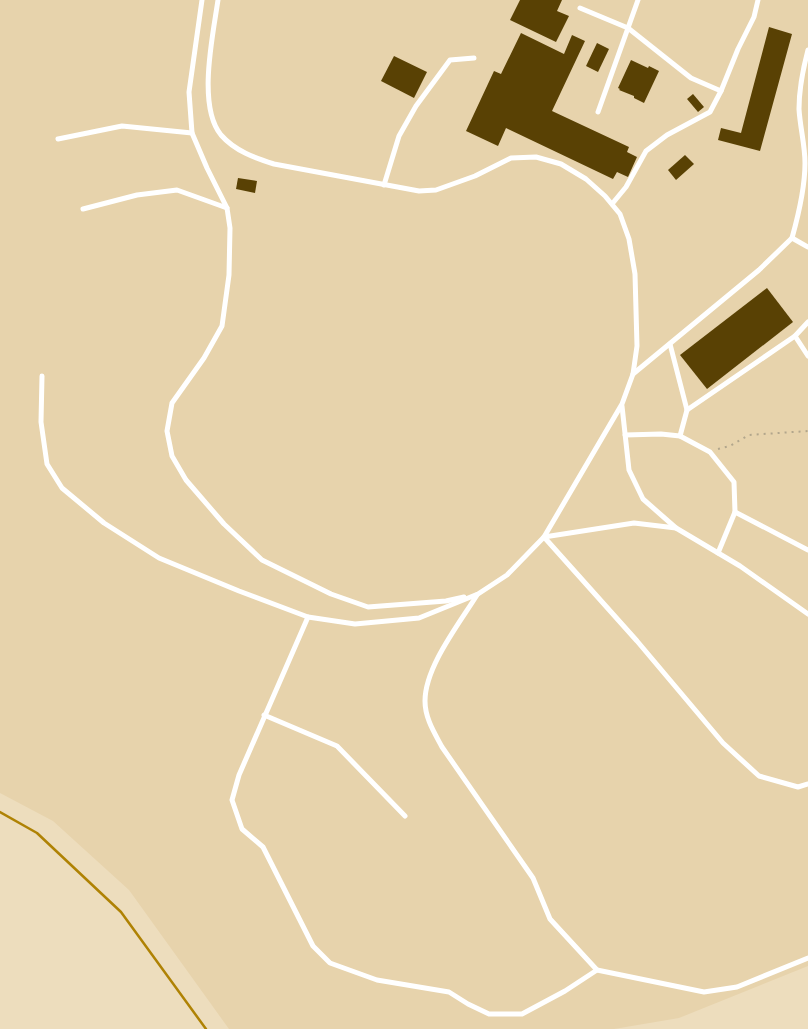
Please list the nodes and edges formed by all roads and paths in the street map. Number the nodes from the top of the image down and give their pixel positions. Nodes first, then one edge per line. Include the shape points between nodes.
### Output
1 (202, 0) edge
2 (218, 0) edge
3 (638, 0) edge
4 (758, 0) edge
5 (580, 8) dead end
6 (628, 28) junction
7 (808, 50) edge
8 (474, 58) dead end
9 (721, 91) junction
10 (598, 112) dead end
11 (192, 133) junction
12 (58, 139) dead end
13 (384, 185) junction
14 (611, 204) junction
15 (227, 208) junction
16 (83, 209) dead end
17 (792, 237) junction
18 (808, 247) edge
19 (808, 322) edge
20 (795, 336) junction
21 (670, 344) junction
22 (808, 356) edge
23 (634, 374) junction
24 (42, 376) dead end
25 (622, 404) junction
26 (687, 410) junction
27 (808, 430) edge
28 (625, 435) junction
29 (680, 436) junction
30 (710, 452) junction
31 (736, 512) junction
32 (676, 528) junction
33 (544, 537) junction
34 (808, 550) edge
35 (718, 553) junction
36 (478, 594) junction
37 (808, 614) edge
38 (308, 617) junction
39 (264, 715) junction
40 (808, 784) edge
41 (405, 816) dead end
42 (808, 958) edge
43 (597, 970) junction

1 - 11 lane via 189,92
2 - 13 lane via 208,96 220,134 252,157
3 - 6 lane
4 - 9 lane
5 - 6 lane
6 - 9 lane via 691,78
6 - 10 lane
7 - 17 lane via 799,108 804,181
8 - 13 lane via 450,60 416,106 399,136
9 - 14 lane via 710,112 646,151
11 - 12 lane via 122,126
11 - 15 lane
13 - 14 lane via 436,190 511,158 536,157 561,164 586,179
14 - 23 lane via 629,239 635,274
15 - 16 lane via 177,190
15 - 36 lane via 229,275 222,326 172,403 167,431 172,456 186,480 261,560 331,594 368,607
17 - 18 lane
17 - 21 lane
19 - 20 lane
20 - 22 lane
20 - 26 lane
21 - 23 lane
21 - 26 lane
23 - 25 lane
24 - 38 lane via 41,422 47,464 62,488 104,523 159,558
25 - 28 lane
25 - 33 lane
26 - 29 lane
27 - 30 path via 749,435
28 - 29 lane
28 - 32 lane via 629,470 643,499
29 - 30 lane
30 - 31 lane via 734,482
31 - 34 lane
31 - 35 lane
32 - 33 lane via 634,523
32 - 35 lane
33 - 36 lane via 508,575
33 - 40 lane via 732,751 759,776 798,787
35 - 37 lane
36 - 38 lane via 419,618 355,624
36 - 43 lane via 428,676 425,702 429,724 534,878 550,919
38 - 39 lane
39 - 41 lane via 337,746
39 - 43 lane via 232,800 242,829 263,847 313,946 330,963 377,980 449,992 489,1014 522,1014
42 - 43 lane via 737,987 704,992

